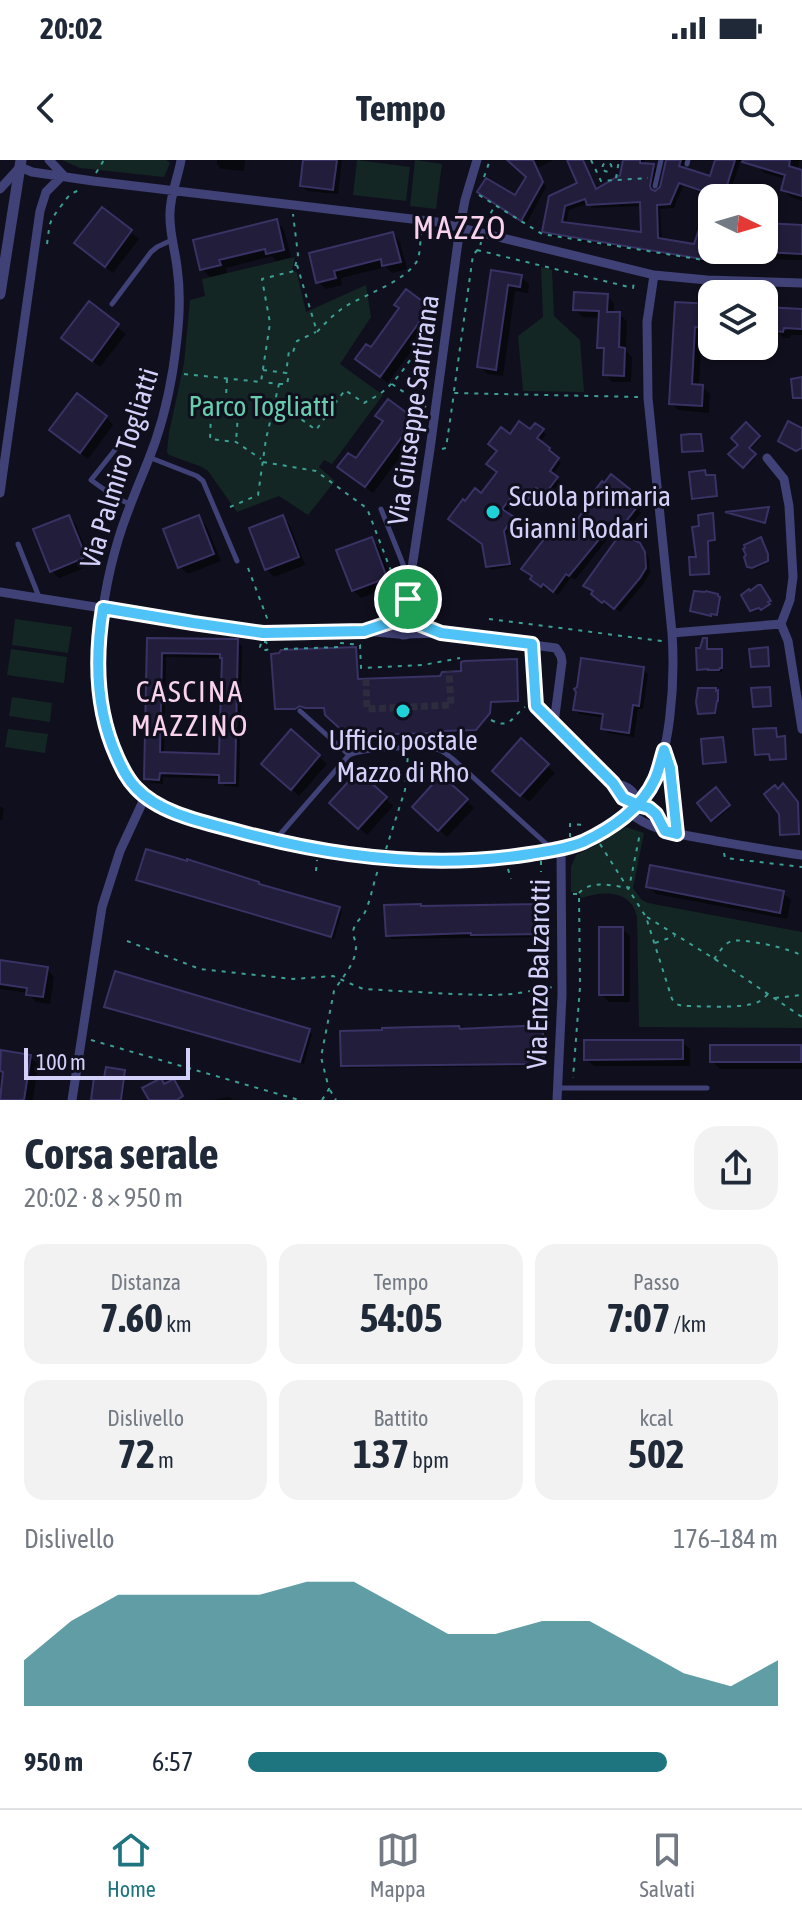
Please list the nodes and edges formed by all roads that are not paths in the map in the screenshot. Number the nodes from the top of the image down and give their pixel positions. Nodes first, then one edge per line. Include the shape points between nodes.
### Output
1 (49, 160) edge
2 (181, 160) edge
3 (477, 160) edge
4 (661, 160) edge
5 (18, 162) edge
6 (63, 177) junction
7 (655, 186) dead end
8 (0, 189) edge
9 (174, 191) junction
10 (460, 227) junction
11 (173, 239) junction
12 (2, 266) edge
13 (654, 275) junction
14 (802, 283) edge
15 (0, 294) edge
16 (112, 304) dead end
17 (122, 441) dead end
18 (150, 457) junction
19 (767, 458) dead end
20 (0, 493) edge
21 (131, 504) junction
22 (381, 509) dead end
23 (18, 544) dead end
24 (237, 561) dead end
25 (410, 581) junction
26 (0, 592) edge
27 (39, 598) junction
28 (408, 599) junction
29 (103, 608) junction
30 (398, 619) junction
31 (410, 620) junction
32 (781, 624) junction
33 (364, 631) junction
34 (441, 633) junction
35 (403, 634) junction
36 (672, 638) junction
37 (532, 644) junction
38 (300, 711) dead end
39 (554, 723) junction
40 (802, 729) edge
41 (664, 750) junction
42 (349, 755) junction
43 (613, 783) junction
44 (652, 786) junction
45 (619, 793) junction
46 (145, 797) junction
47 (638, 805) junction
48 (629, 812) junction
49 (656, 814) junction
50 (619, 820) junction
51 (665, 831) junction
52 (677, 834) junction
53 (274, 840) junction
54 (557, 850) junction
55 (802, 855) edge
56 (557, 1088) junction
57 (707, 1088) dead end
58 (72, 1100) edge
59 (557, 1100) edge

1 - 6 street
2 - 9 street, Via Palmiro Togliatti
3 - 10 street, Via Giuseppe Sartirana
4 - 7 lane
5 - 6 street via 32,172
5 - 8 street
5 - 12 street
6 - 9 street
6 - 20 street via 46,192 40,211
9 - 10 street
9 - 11 street, Via Palmiro Togliatti via 169,217
10 - 13 street
10 - 25 street, Via Giuseppe Sartirana
11 - 16 lane via 151,252
11 - 18 street, Via Palmiro Togliatti via 177,339
12 - 15 street
13 - 14 street
13 - 36 street, Via Palmiro Togliatti via 647,322 648,398
17 - 21 lane via 91,480
18 - 21 street, Via Palmiro Togliatti
18 - 24 lane via 203,481
19 - 32 street via 784,479 789,506 793,577
21 - 29 street, Via Palmiro Togliatti
22 - 25 lane
23 - 27 lane
25 - 28 street, Via Giuseppe Sartirana
26 - 27 street
27 - 29 street
28 - 30 street, Via Giuseppe Sartirana
28 - 31 street, Via Giuseppe Sartirana
29 - 33 street via 253,632
29 - 46 street, Via Palmiro Togliatti via 99,678 104,721 125,774
30 - 31 street
30 - 33 street
30 - 35 street via 395,629
31 - 34 street
31 - 35 street via 413,627
32 - 36 street
32 - 40 street
33 - 35 street
34 - 35 street
34 - 37 street
36 - 41 street, Via Palmiro Togliatti
37 - 39 street via 536,706
37 - 39 street via 556,648 561,656
38 - 42 lane
39 - 43 street
41 - 44 street, Via Palmiro Togliatti
41 - 52 lane
42 - 53 lane
42 - 54 lane via 442,751
43 - 45 street
43 - 47 street via 633,791
44 - 47 street, Via Palmiro Togliatti
44 - 49 street
45 - 47 street
45 - 50 street
46 - 53 street, Via Palmiro Togliatti via 205,822
46 - 58 street via 102,907
47 - 48 street, Via Palmiro Togliatti
47 - 49 street
48 - 50 street, Via Palmiro Togliatti
48 - 51 street
49 - 51 street
50 - 54 street, Via Palmiro Togliatti
51 - 52 street
52 - 55 street
53 - 54 street, Via Palmiro Togliatti via 427,861
54 - 56 street, Via Enzo Balzarotti via 562,985
56 - 57 lane
56 - 59 street, Via Enzo Balzarotti

